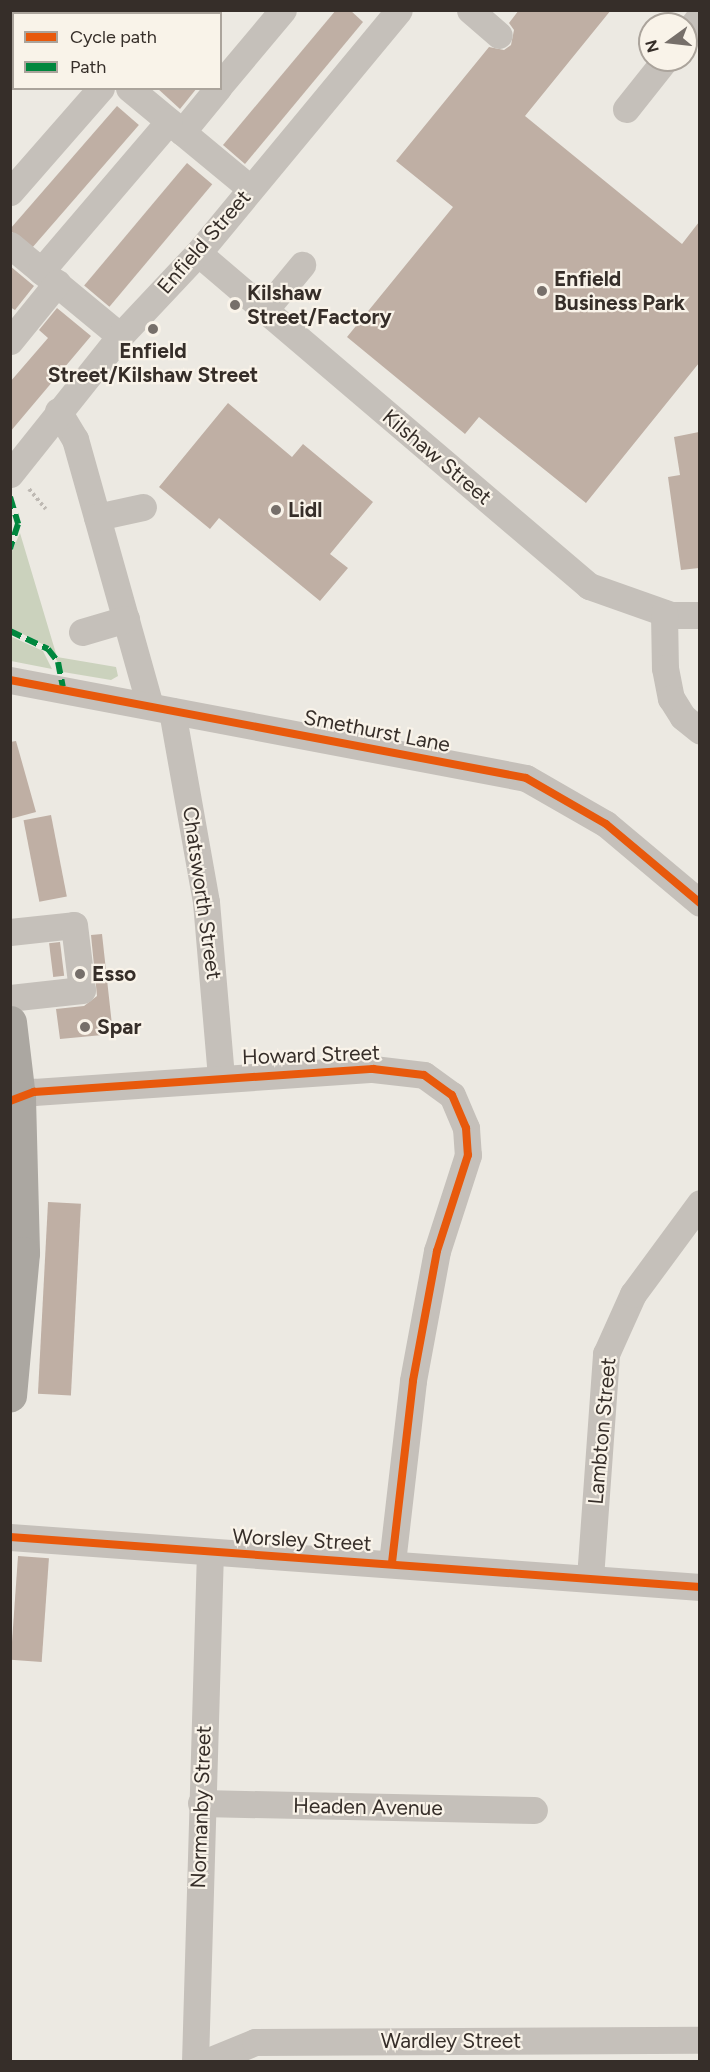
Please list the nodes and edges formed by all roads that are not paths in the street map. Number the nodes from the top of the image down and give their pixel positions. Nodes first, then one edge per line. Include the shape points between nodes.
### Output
1 (283, 10) edge
2 (399, 10) edge
3 (470, 10) edge
4 (499, 35) dead end
5 (229, 56) edge
6 (655, 72) edge
7 (222, 78) edge
8 (99, 90) edge
9 (131, 90) edge
10 (216, 90) edge
11 (626, 109) dead end
12 (175, 127) junction
13 (251, 189) junction
14 (10, 192) edge
15 (10, 245) edge
16 (198, 253) junction
17 (302, 265) dead end
18 (49, 277) junction
19 (264, 310) junction
20 (120, 336) junction
21 (10, 341) edge
22 (58, 411) junction
23 (10, 474) edge
24 (143, 507) dead end
25 (97, 517) junction
26 (664, 613) junction
27 (699, 615) edge
28 (126, 619) junction
29 (82, 632) dead end
30 (10, 680) edge
31 (161, 708) junction
32 (699, 731) edge
33 (699, 903) edge
34 (10, 932) edge
35 (10, 998) edge
36 (10, 1022) edge
37 (221, 1077) junction
38 (15, 1099) edge
39 (699, 1203) edge
40 (10, 1395) edge
41 (10, 1537) edge
42 (210, 1552) junction
43 (392, 1563) junction
44 (590, 1578) junction
45 (699, 1587) edge
46 (201, 1803) junction
47 (534, 1810) dead end
48 (699, 2040) edge
49 (259, 2052) edge
50 (195, 2061) edge
51 (206, 2061) edge

1 - 5 street
2 - 13 street, Enfield Street
3 - 4 street
5 - 7 street
6 - 11 street
8 - 14 street
9 - 12 street
10 - 12 street
12 - 13 street
12 - 18 street
13 - 16 street, Enfield Street
15 - 18 street
16 - 19 street, Kilshaw Street
16 - 20 street, Enfield Street
17 - 19 street
18 - 20 street
18 - 21 street
19 - 26 street, Kilshaw Street via 589,586
20 - 22 street, Enfield Street
22 - 23 street, Enfield Street
22 - 25 street, Chatsworth Street via 75,439
24 - 25 street
25 - 28 street, Chatsworth Street
26 - 27 street, Kilshaw Street
26 - 32 street via 665,668 671,698
28 - 29 street
28 - 31 street, Chatsworth Street
30 - 31 street, Smethurst Lane
31 - 33 street, Smethurst Lane via 526,778 606,824
31 - 37 street, Chatsworth Street via 206,902
34 - 35 street via 74,925 81,990
36 - 38 highway
37 - 38 street, Howard Street via 34,1092
37 - 43 street, Howard Street via 373,1069 424,1075 452,1095 466,1128 468,1155 437,1251 413,1381
38 - 40 highway via 23,1253
39 - 44 street, Lambton Street via 633,1294 606,1354
41 - 42 street, Worsley Street
42 - 43 street, Worsley Street
42 - 46 street, Normanby Street
43 - 44 street, Worsley Street
44 - 45 street, Worsley Street
46 - 47 street, Headen Avenue
46 - 50 street, Normanby Street
48 - 49 street, Wardley Street
49 - 51 street, Wardley Street

